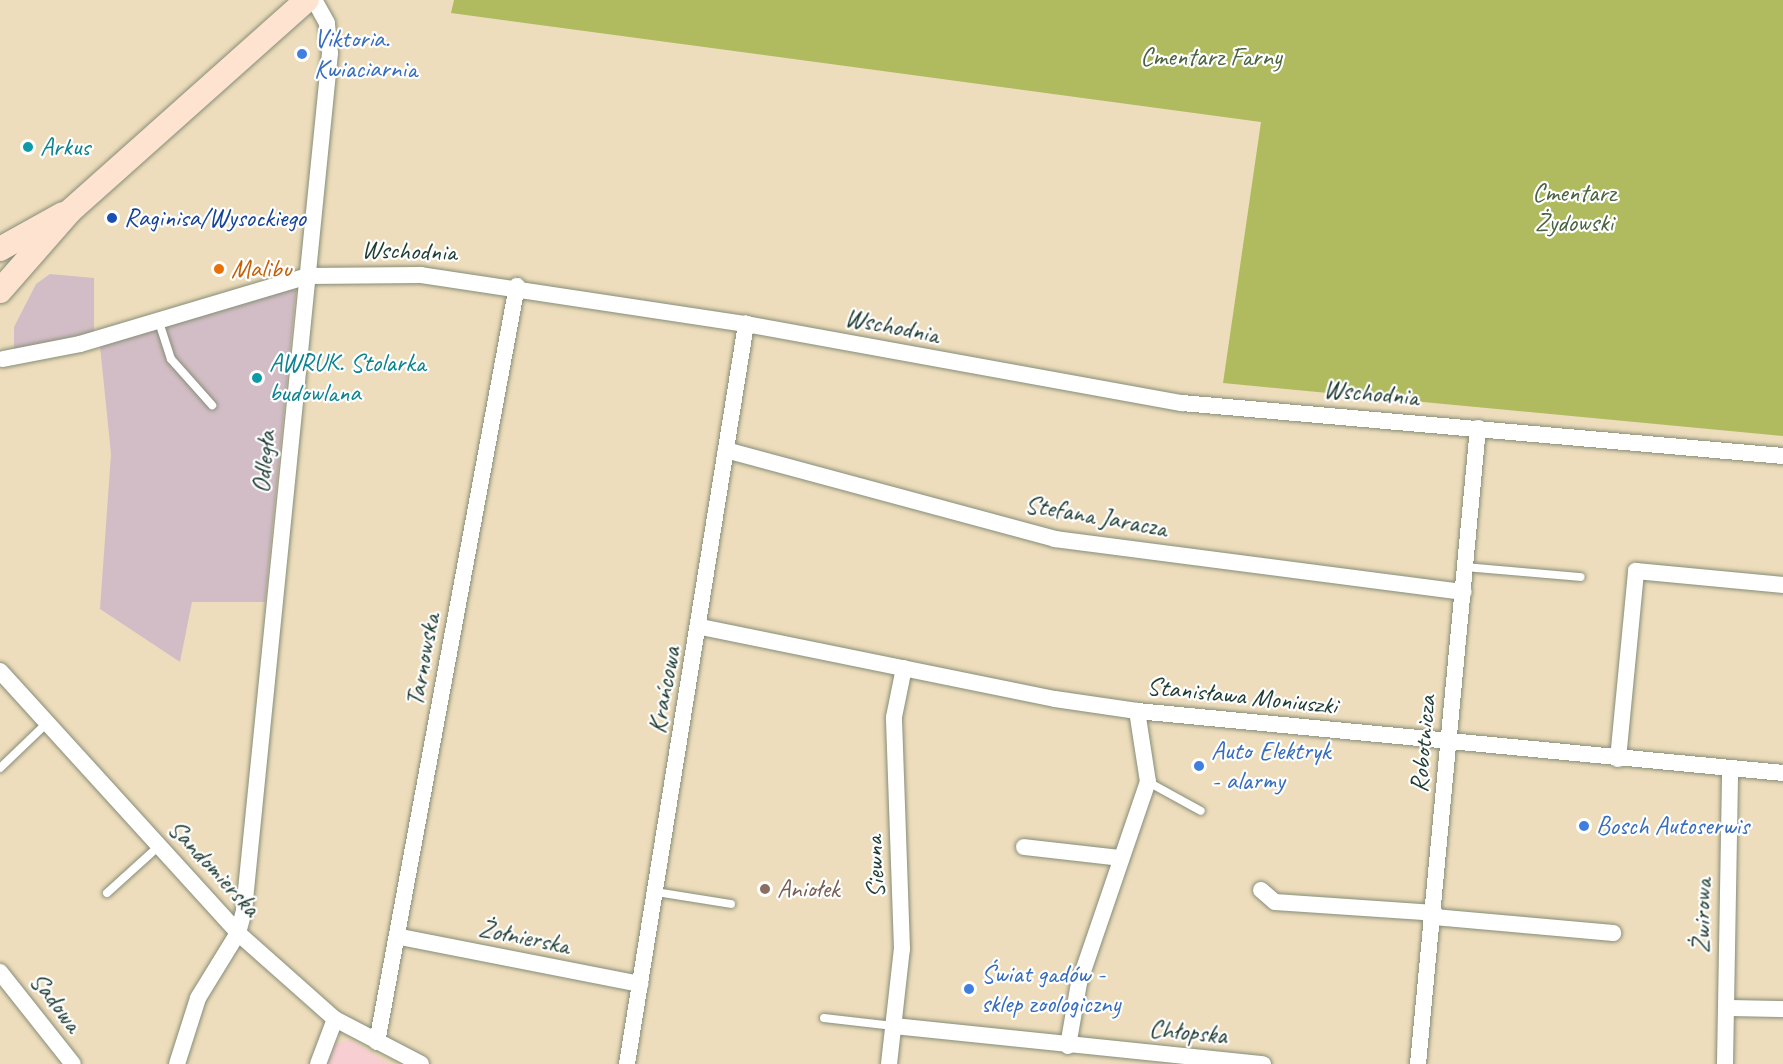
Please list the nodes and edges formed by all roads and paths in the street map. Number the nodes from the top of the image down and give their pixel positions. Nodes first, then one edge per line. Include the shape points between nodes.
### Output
1 (308, 0) edge
2 (314, 0) edge
3 (70, 211) junction
4 (6, 237) edge
5 (308, 276) junction
6 (517, 286) junction
7 (0, 291) edge
8 (158, 319) junction
9 (746, 324) junction
10 (3, 359) dead end
11 (212, 405) dead end
12 (1478, 428) junction
13 (726, 450) junction
14 (1783, 456) edge
15 (1466, 567) junction
16 (1581, 577) dead end
17 (1783, 585) edge
18 (1464, 592) junction
19 (701, 627) junction
20 (904, 668) junction
21 (0, 671) edge
22 (1137, 711) junction
23 (47, 723) junction
24 (1448, 744) junction
25 (1618, 759) junction
26 (0, 768) edge
27 (1730, 769) junction
28 (1783, 773) edge
29 (1148, 782) junction
30 (1201, 811) dead end
31 (159, 846) junction
32 (1024, 847) dead end
33 (1120, 858) junction
34 (1261, 890) dead end
35 (656, 892) junction
36 (107, 893) dead end
37 (731, 904) dead end
38 (1434, 915) junction
39 (238, 933) junction
40 (1613, 933) dead end
41 (400, 937) junction
42 (0, 972) edge
43 (640, 984) junction
44 (1726, 1008) junction
45 (1783, 1010) edge
46 (824, 1018) dead end
47 (335, 1019) junction
48 (894, 1026) junction
49 (377, 1042) junction
50 (1068, 1046) junction
51 (73, 1064) edge
52 (177, 1064) edge
53 (318, 1064) edge
54 (421, 1064) edge
55 (627, 1064) edge
56 (889, 1064) edge
57 (1263, 1064) edge
58 (1418, 1064) edge
59 (1725, 1064) edge

1 - 3 street
2 - 5 street, Odległa via 327,23 330,53
3 - 4 street
3 - 7 street
5 - 6 street, Wschodnia via 421,275
5 - 8 street, Wschodnia
5 - 39 street, Odległa
6 - 9 street, Wschodnia
6 - 41 street, Tarnowska
8 - 10 street, Wschodnia via 80,344
8 - 11 lane via 171,359
9 - 12 street, Wschodnia via 1182,403
9 - 13 street, Krańcowa
12 - 14 street, Wschodnia
12 - 15 street, Robotnicza
13 - 18 street, Stefana Jaracza via 1055,539
13 - 19 street, Krańcowa
15 - 16 lane
15 - 18 street, Robotnicza
17 - 25 street via 1636,571
18 - 24 street, Robotnicza
19 - 20 street, Stanisława Moniuszki
19 - 35 street, Krańcowa
20 - 22 street, Stanisława Moniuszki
20 - 48 street, Siewna via 894,717 902,950
21 - 23 street, Sandomierska
22 - 24 street, Stanisława Moniuszki
22 - 29 street
23 - 26 lane
23 - 31 street, Sandomierska
24 - 25 street, Stanisława Moniuszki
24 - 38 street, Robotnicza
25 - 27 street, Stanisława Moniuszki
27 - 28 street, Stanisława Moniuszki
27 - 44 street, Żwirowa
29 - 30 lane
29 - 33 street
31 - 36 lane
31 - 39 street, Sandomierska
32 - 33 street
33 - 50 street via 1079,983
34 - 38 street via 1275,902
35 - 37 lane
35 - 43 street, Krańcowa
38 - 40 street
38 - 58 street, Robotnicza
39 - 47 street, Sandomierska
39 - 52 street via 198,998
41 - 43 street, Żołnierska
41 - 49 street, Tarnowska
42 - 51 street, Sadowa
43 - 55 street, Krańcowa
44 - 45 street
44 - 59 street, Żwirowa
46 - 48 lane
47 - 49 street, Sandomierska
47 - 53 street
48 - 50 street, Chłopska
48 - 56 street, Siewna
49 - 54 street, Sandomierska
50 - 57 street, Chłopska

